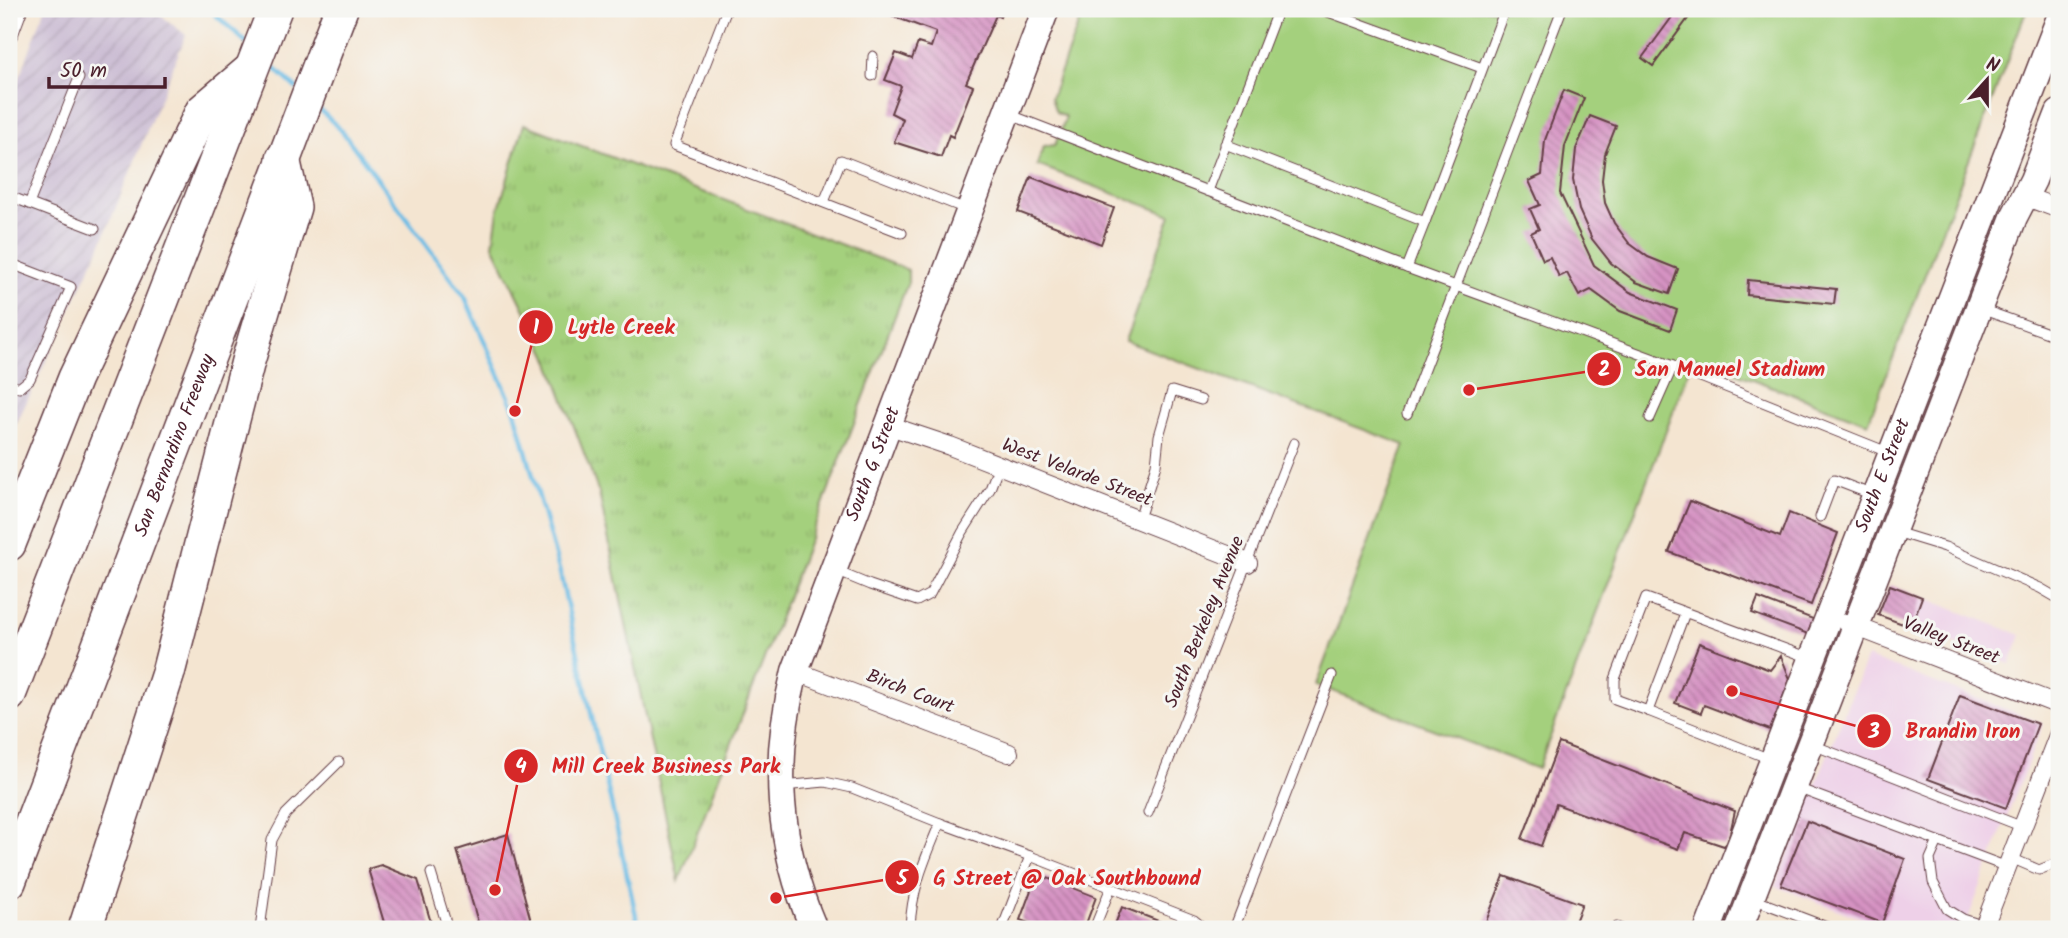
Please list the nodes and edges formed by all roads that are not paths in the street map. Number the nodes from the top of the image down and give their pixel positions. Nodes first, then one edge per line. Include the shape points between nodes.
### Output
1 (18, 9) edge
2 (341, 9) edge
3 (727, 9) edge
4 (1046, 9) edge
5 (1278, 9) edge
6 (1320, 9) edge
7 (1505, 9) edge
8 (1562, 9) edge
9 (272, 17) edge
10 (2059, 20) edge
11 (9, 33) edge
12 (873, 56) dead end
13 (1482, 68) junction
14 (872, 76) dead end
15 (79, 78) dead end
16 (1006, 113) junction
17 (2059, 113) edge
18 (215, 120) junction
19 (1225, 144) junction
20 (283, 158) junction
21 (1208, 191) junction
22 (9, 196) edge
23 (2024, 196) junction
24 (824, 202) junction
25 (29, 204) junction
26 (2059, 209) edge
27 (969, 210) junction
28 (1425, 222) junction
29 (94, 229) dead end
30 (902, 233) dead end
31 (9, 262) edge
32 (1407, 268) junction
33 (1458, 286) junction
34 (1979, 309) junction
35 (2059, 337) edge
36 (1673, 366) junction
37 (9, 384) edge
38 (1200, 400) dead end
39 (1407, 414) dead end
40 (1650, 418) dead end
41 (890, 426) junction
42 (1294, 443) dead end
43 (1892, 454) junction
44 (999, 466) junction
45 (1875, 495) junction
46 (1820, 517) dead end
47 (1139, 519) junction
48 (1894, 531) junction
49 (9, 544) edge
50 (1248, 563) junction
51 (834, 571) junction
52 (2059, 599) edge
53 (1685, 613) junction
54 (1828, 615) junction
55 (1858, 627) junction
56 (1812, 659) junction
57 (795, 671) junction
58 (1332, 675) dead end
59 (9, 695) edge
60 (2059, 705) edge
61 (1648, 711) junction
62 (2059, 733) edge
63 (1812, 744) junction
64 (1009, 752) dead end
65 (1774, 761) junction
66 (339, 762) dead end
67 (781, 787) junction
68 (1795, 787) junction
69 (1148, 813) dead end
70 (940, 823) junction
71 (2023, 827) junction
72 (1938, 841) junction
73 (1030, 856) junction
74 (2059, 862) edge
75 (2009, 863) junction
76 (431, 873) dead end
77 (9, 882) edge
78 (1111, 887) junction
79 (1751, 898) junction
80 (1984, 928) edge
81 (85, 929) edge
82 (260, 929) edge
83 (448, 929) edge
84 (814, 929) edge
85 (909, 929) edge
86 (1002, 929) edge
87 (1094, 929) edge
88 (1200, 929) edge
89 (1234, 929) edge
90 (1616, 929) edge
91 (1622, 929) edge
92 (1708, 929) edge
93 (1739, 929) edge
94 (1832, 929) edge

1 - 11 street
2 - 20 highway, San Bernardino Freeway
3 - 24 lane via 674,145
4 - 16 main road, South G Street
5 - 19 lane
6 - 13 lane
7 - 13 lane
8 - 33 lane
9 - 18 highway via 251,70
10 - 43 main road, South E Street
12 - 14 lane
13 - 28 lane
15 - 25 lane
16 - 21 lane
16 - 27 main road, South G Street
17 - 23 main road, South E Street
18 - 49 highway via 75,378
18 - 59 highway
19 - 21 lane
19 - 28 lane
20 - 77 highway, San Bernardino Freeway
20 - 81 highway via 294,206 248,361 168,673
21 - 32 lane
22 - 25 lane
23 - 26 street
23 - 34 main road, South E Street
24 - 27 lane via 841,160
24 - 30 lane
25 - 29 lane
27 - 41 main road, South G Street
28 - 32 lane
31 - 37 lane via 71,287 30,379 19,388
32 - 33 lane
33 - 36 lane
33 - 39 lane
34 - 35 lane
34 - 48 main road, South E Street
36 - 40 lane
36 - 43 lane
38 - 47 lane via 1172,391
41 - 44 street, West Velarde Street
41 - 51 main road, South G Street
42 - 50 lane, South Berkeley Avenue
43 - 45 main road, South E Street
44 - 47 street, West Velarde Street
44 - 51 lane via 930,594 917,601
45 - 46 lane via 1833,480
45 - 54 main road, South E Street
47 - 50 street, West Velarde Street
48 - 52 lane via 1945,547
48 - 55 main road, South E Street
50 - 69 lane, South Berkeley Avenue
51 - 57 main road, South G Street
53 - 56 lane
53 - 61 lane
53 - 61 lane via 1646,598 1615,679 1615,699
54 - 55 street, Valley Street
54 - 56 main road, South E Street
55 - 60 street, Valley Street
55 - 63 main road, South E Street
56 - 65 main road, South E Street
57 - 64 street, Birch Court
57 - 67 main road, South G Street via 782,732
58 - 89 lane
61 - 65 lane
62 - 71 street
63 - 68 main road, South E Street
63 - 71 lane
65 - 92 main road, South E Street
66 - 82 lane via 286,814 272,840
67 - 70 lane via 825,782 852,788
67 - 84 main road, South G Street via 785,839
68 - 72 lane
68 - 79 main road, South E Street
70 - 73 lane
70 - 85 lane via 910,904
71 - 75 street
72 - 75 lane
72 - 80 lane via 1930,859 1933,882 1947,909
73 - 78 lane
73 - 86 lane
74 - 75 lane via 2039,870
75 - 80 street
76 - 83 lane
78 - 87 lane
78 - 88 lane via 1195,920
79 - 93 main road, South E Street
79 - 94 lane
90 - 91 lane

